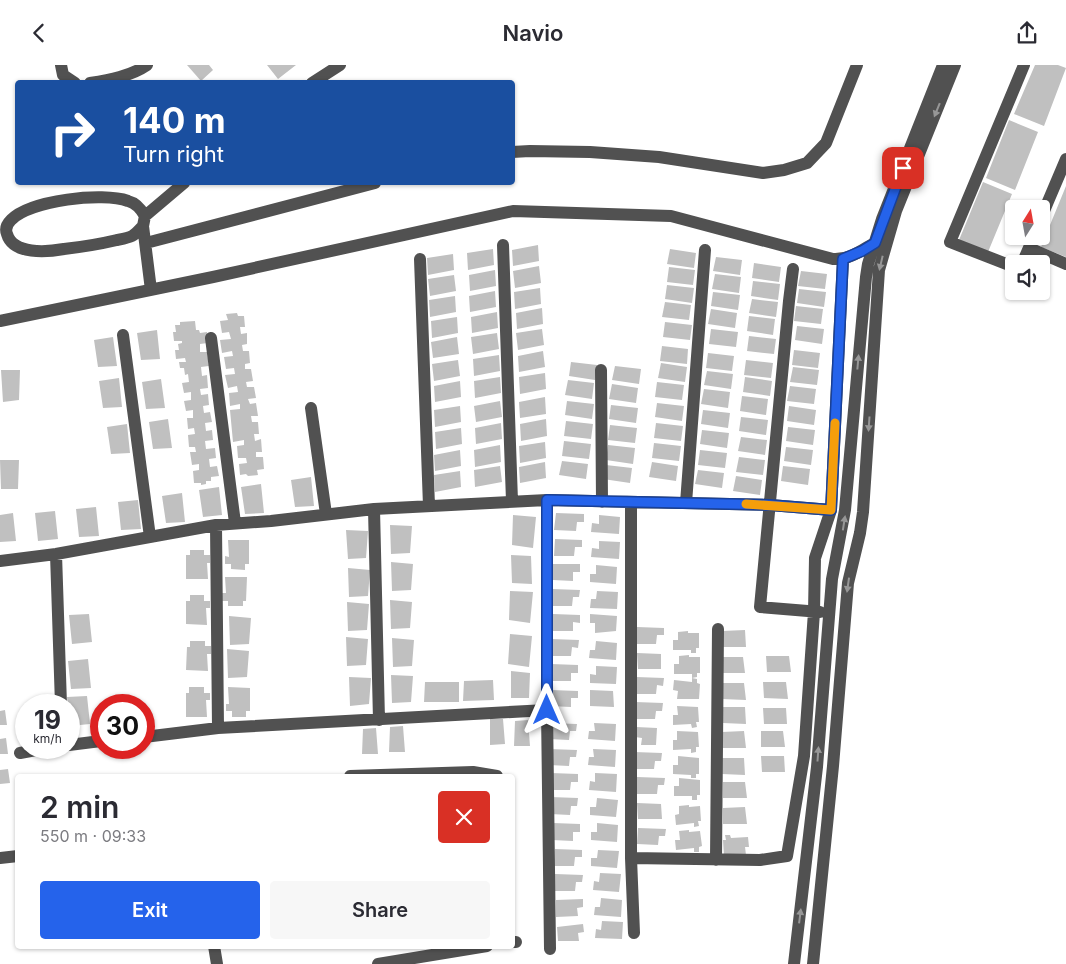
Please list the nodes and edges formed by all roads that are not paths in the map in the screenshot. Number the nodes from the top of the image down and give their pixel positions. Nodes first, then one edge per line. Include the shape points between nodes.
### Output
1 (61, 65) edge
2 (147, 65) edge
3 (340, 65) edge
4 (857, 65) edge
5 (943, 65) edge
6 (955, 65) edge
7 (1024, 65) edge
8 (70, 80) edge
9 (109, 80) edge
10 (317, 80) edge
11 (515, 152) edge
12 (1066, 159) edge
13 (182, 185) edge
14 (366, 185) edge
15 (1049, 200) edge
16 (144, 221) junction
17 (888, 236) junction
18 (146, 243) junction
19 (875, 243) junction
20 (503, 245) dead end
21 (1036, 245) edge
22 (705, 251) dead end
23 (420, 259) dead end
24 (843, 259) junction
25 (1005, 263) edge
26 (1066, 264) edge
27 (793, 269) dead end
28 (151, 290) junction
29 (0, 321) edge
30 (123, 335) dead end
31 (211, 338) dead end
32 (601, 370) dead end
33 (310, 408) dead end
34 (547, 500) junction
35 (512, 501) junction
36 (602, 502) junction
37 (631, 503) junction
38 (686, 503) junction
39 (770, 505) junction
40 (429, 506) junction
41 (374, 509) junction
42 (831, 510) junction
43 (326, 514) junction
44 (235, 523) junction
45 (216, 525) junction
46 (150, 537) junction
47 (56, 553) junction
48 (0, 561) edge
49 (814, 612) junction
50 (829, 613) junction
51 (718, 629) dead end
52 (61, 694) edge
53 (547, 710) junction
54 (378, 719) junction
55 (218, 728) junction
56 (155, 736) edge
57 (412, 774) edge
58 (486, 774) edge
59 (15, 856) edge
60 (0, 857) edge
61 (631, 858) junction
62 (716, 860) junction
63 (634, 933) dead end
64 (214, 949) edge
65 (469, 949) edge
66 (550, 949) dead end
67 (217, 964) edge
68 (378, 964) edge
69 (794, 964) edge
70 (813, 964) edge

1 - 8 street via 63,75
2 - 9 street
3 - 10 street
4 - 11 street via 826,143 807,163 784,170 763,173 659,157
5 - 19 street
6 -> 17 street
7 - 25 street via 950,242
12 - 15 street
13 - 16 street
14 - 18 street
16 - 16 street via 140,208 129,201 82,197 22,212 12,219 6,230 11,242 19,248 52,251 132,236
16 - 18 street
17 - 19 street
17 -> 70 street via 879,270 863,511 848,583
18 - 28 street
19 - 24 street
50 -> 19 street via 832,579 844,521 866,277
20 - 35 street
21 - 26 street
22 - 38 street
23 - 40 street
24 - 28 street via 814,255 671,216 513,211
24 - 42 street
27 - 39 street
28 - 29 street
30 - 46 street
31 - 44 street
32 - 36 street
33 - 43 street
34 - 35 street
34 - 36 street
34 - 53 street
35 - 40 street
36 - 37 street
37 - 38 street
37 - 61 street
38 - 39 street
39 - 42 street
39 - 49 street via 760,607
40 - 41 street
41 - 43 street
41 - 54 street
42 - 49 street via 814,558
43 - 44 street
44 - 45 street
45 - 46 street
45 - 55 street
46 - 47 street
47 - 48 street
47 - 52 street
49 - 50 street
49 - 62 street via 804,756 787,856
69 -> 50 street via 817,767
51 - 62 street
53 - 54 street
53 - 66 street
54 - 55 street
55 - 56 street
57 - 58 street
59 - 60 street
61 - 62 street
61 - 63 street
64 - 67 street
65 - 68 street

